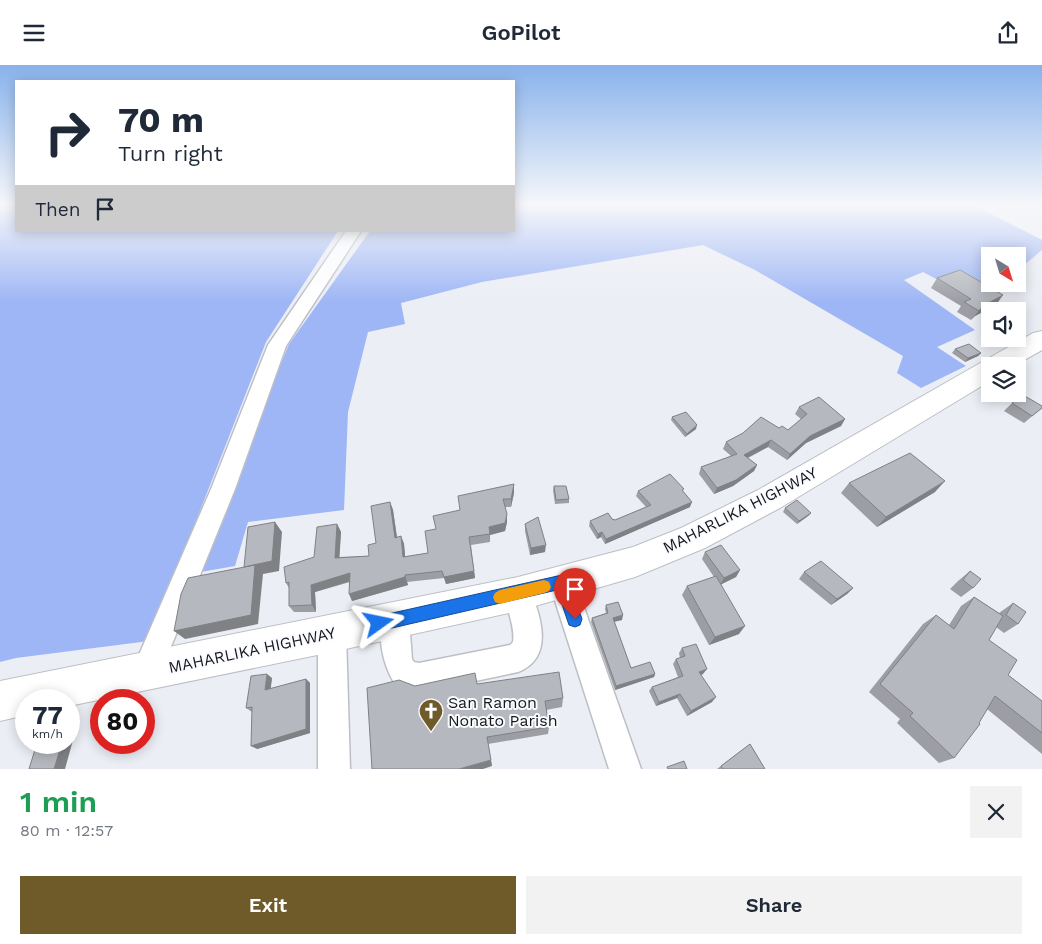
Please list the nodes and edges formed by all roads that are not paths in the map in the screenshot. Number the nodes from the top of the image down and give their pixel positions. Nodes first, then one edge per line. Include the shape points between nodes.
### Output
1 (350, 237) edge
2 (1042, 339) edge
3 (1011, 357) edge
4 (981, 374) edge
5 (562, 582) junction
6 (518, 593) junction
7 (394, 620) junction
8 (332, 634) junction
9 (147, 671) junction
10 (0, 701) edge
11 (334, 769) edge
12 (625, 769) edge

1 - 9 street via 277,345 223,489
2 - 3 highway
4 - 5 highway, MAHARLIKA HIGHWAY via 769,499 693,539 635,562
5 - 6 highway, MAHARLIKA HIGHWAY
5 - 12 street
6 - 7 highway, MAHARLIKA HIGHWAY
6 - 7 street via 530,639 525,652 518,658 419,677 405,674 398,663
7 - 8 highway, MAHARLIKA HIGHWAY
8 - 9 highway, MAHARLIKA HIGHWAY
8 - 11 street
9 - 10 highway, MAHARLIKA HIGHWAY

